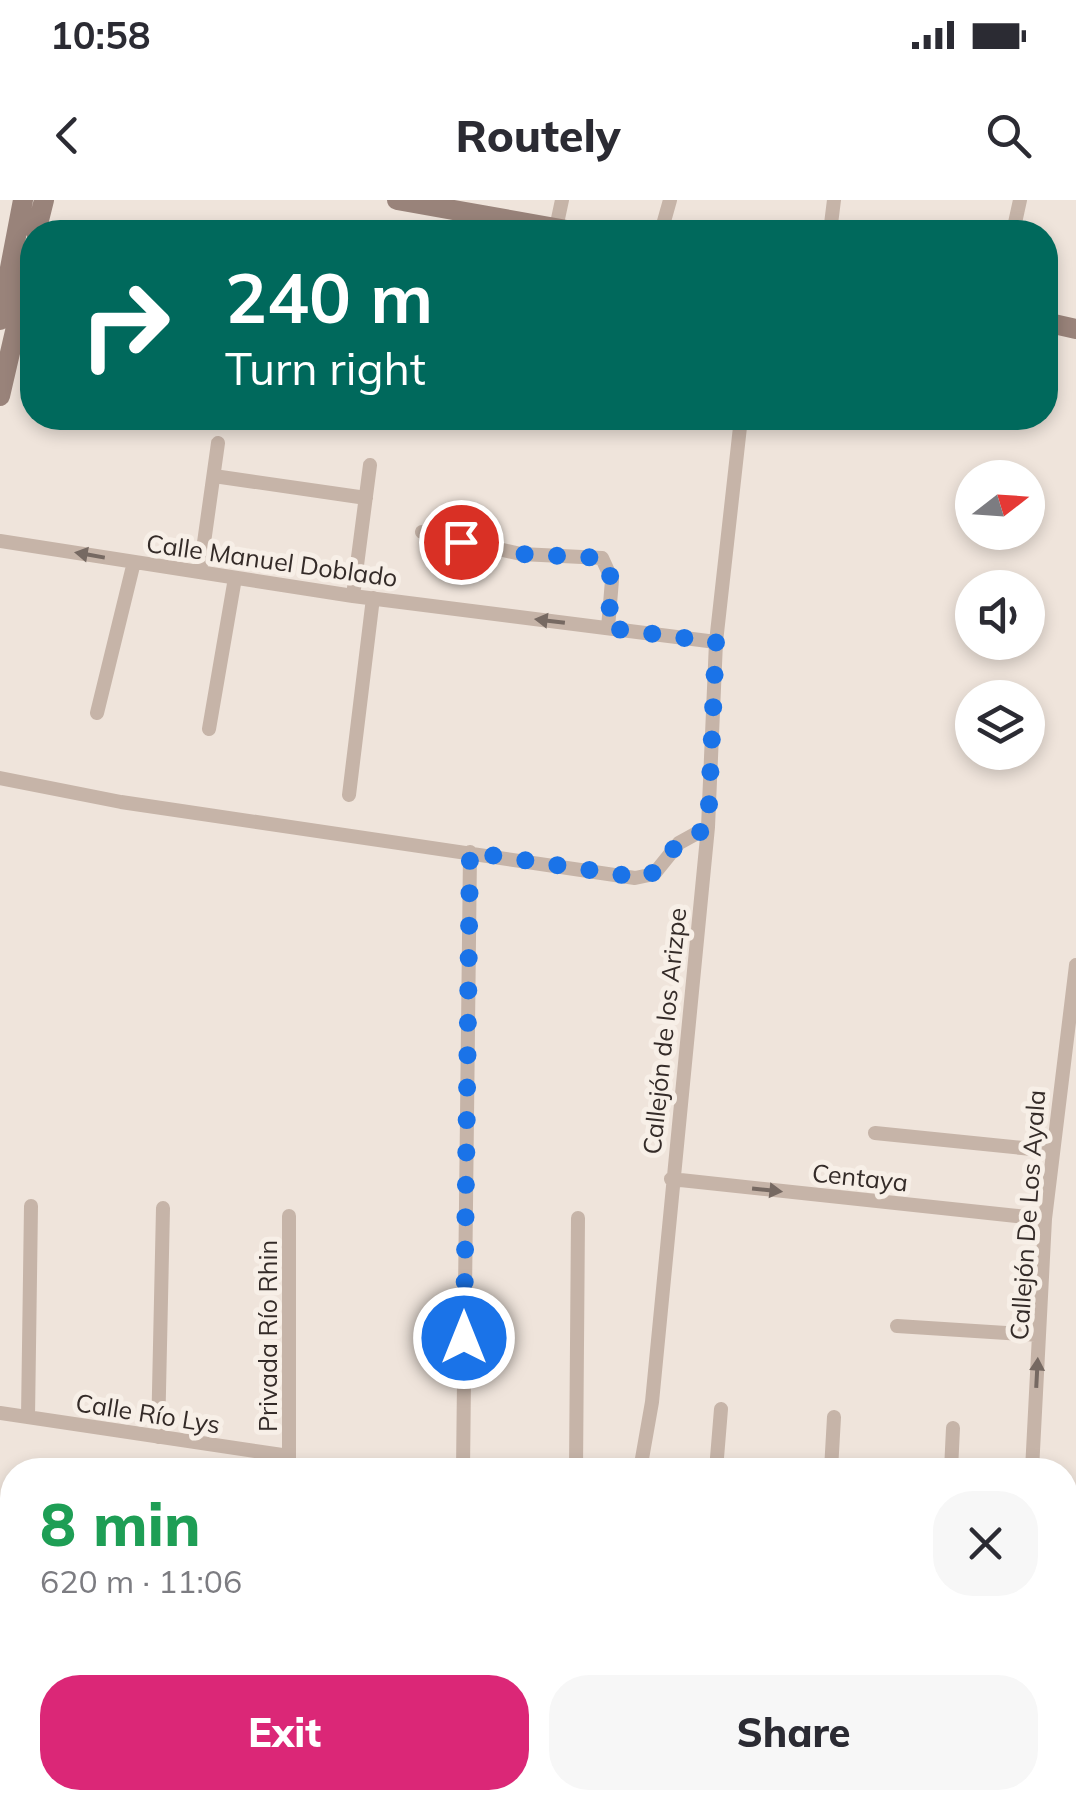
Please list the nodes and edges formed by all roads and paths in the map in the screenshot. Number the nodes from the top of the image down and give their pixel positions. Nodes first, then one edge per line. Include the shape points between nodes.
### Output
1 (23, 200) edge
2 (397, 200) edge
3 (511, 220) edge
4 (20, 295) edge
5 (0, 320) edge
6 (6, 338) edge
7 (0, 396) edge
8 (740, 430) edge
9 (218, 443) dead end
10 (370, 465) dead end
11 (214, 476) junction
12 (366, 498) junction
13 (422, 532) dead end
14 (0, 541) edge
15 (134, 562) junction
16 (200, 571) junction
17 (235, 578) junction
18 (353, 596) junction
19 (374, 598) junction
20 (608, 628) junction
21 (716, 642) junction
22 (98, 712) dead end
23 (210, 729) dead end
24 (0, 778) edge
25 (349, 795) dead end
26 (708, 828) junction
27 (470, 852) junction
28 (1076, 965) edge
29 (875, 1133) dead end
30 (1052, 1152) junction
31 (670, 1180) junction
32 (31, 1206) dead end
33 (163, 1208) dead end
34 (289, 1216) dead end
35 (578, 1218) dead end
36 (1045, 1219) junction
37 (898, 1326) dead end
38 (1040, 1335) junction
39 (721, 1409) dead end
40 (0, 1413) edge
41 (28, 1417) junction
42 (834, 1417) dead end
43 (953, 1428) dead end
44 (158, 1438) junction
45 (263, 1458) edge
46 (289, 1458) edge
47 (462, 1458) edge
48 (576, 1458) edge
49 (642, 1458) edge
50 (717, 1458) edge
51 (832, 1458) edge
52 (952, 1458) edge
53 (1033, 1458) edge

1 - 5 street
2 - 3 street
4 - 6 street
6 - 7 street
8 - 21 street, Callejón de los Arizpe
9 - 11 street
10 - 12 street
11 - 12 street
11 - 16 street
12 - 18 street
13 - 20 street via 494,550 602,558 612,580
15 -> 14 street, Calle Manuel Doblado
15 - 16 street, Calle Manuel Doblado
15 - 22 street
16 - 17 street, Calle Manuel Doblado
17 - 18 street, Calle Manuel Doblado
17 - 23 street
18 - 19 street, Calle Manuel Doblado
20 -> 19 street, Calle Manuel Doblado
19 - 25 street
20 - 21 street, Calle Manuel Doblado
21 - 26 street, Callejón de los Arizpe
24 - 27 street
26 - 27 street via 678,843 643,878
26 - 31 street, Callejón de los Arizpe
27 - 47 street
28 - 30 street, Callejón De Los Ayala
29 - 30 street
30 - 36 street, Callejón De Los Ayala
31 -> 36 street, Centaya
31 - 49 street, Callejón de los Arizpe
32 - 41 street
33 - 44 street
34 - 46 street, Privada Río Rhin
35 - 48 street
36 - 38 street, Callejón De Los Ayala
37 - 38 street
53 -> 38 street, Callejón De Los Ayala
39 - 50 street
40 - 41 street, Calle Río Lys
41 - 44 street, Calle Río Lys
42 - 51 street
43 - 52 street
44 - 45 street, Calle Río Lys

